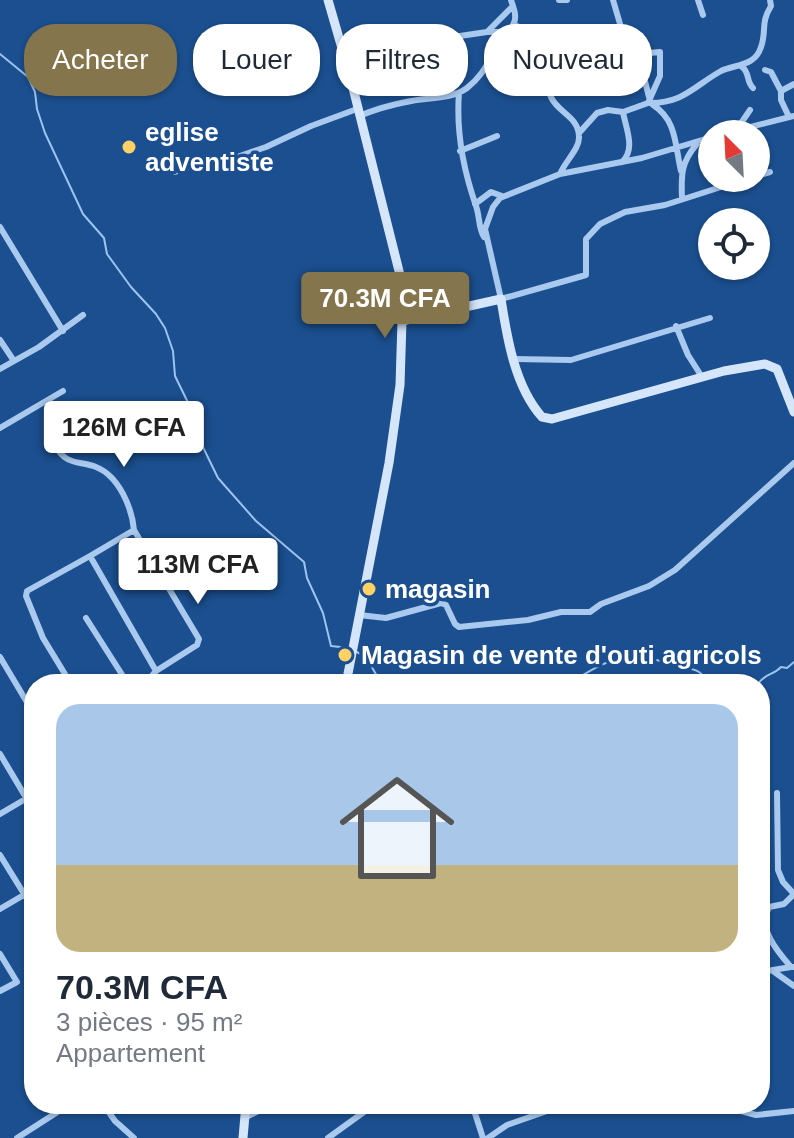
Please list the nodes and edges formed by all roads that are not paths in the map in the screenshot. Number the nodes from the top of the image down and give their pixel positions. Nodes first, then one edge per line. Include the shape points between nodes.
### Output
1 (328, 0) edge
2 (559, 0) edge
3 (567, 0) edge
4 (613, 0) edge
5 (706, 0) edge
6 (770, 0) edge
7 (698, 2) edge
8 (512, 3) edge
9 (703, 15) dead end
10 (497, 21) junction
11 (494, 24) edge
12 (498, 24) edge
13 (514, 24) edge
14 (620, 24) edge
15 (336, 28) edge
16 (652, 53) edge
17 (742, 67) junction
18 (765, 70) dead end
19 (484, 71) edge
20 (794, 84) edge
21 (468, 85) edge
22 (753, 88) dead end
23 (781, 91) junction
24 (652, 94) edge
25 (354, 96) edge
26 (441, 96) edge
27 (459, 96) edge
28 (552, 96) edge
29 (648, 96) edge
30 (651, 96) edge
31 (649, 101) junction
32 (750, 110) dead end
33 (623, 112) junction
34 (358, 113) junction
35 (792, 116) edge
36 (743, 120) edge
37 (770, 122) edge
38 (579, 133) junction
39 (497, 136) dead end
40 (698, 142) edge
41 (698, 143) edge
42 (676, 147) junction
43 (460, 151) junction
44 (622, 162) junction
45 (681, 171) junction
46 (175, 172) dead end
47 (560, 174) junction
48 (704, 192) edge
49 (502, 196) junction
50 (682, 199) junction
51 (475, 204) junction
52 (487, 222) junction
53 (478, 223) junction
54 (0, 227) edge
55 (485, 238) junction
56 (501, 299) junction
57 (83, 315) dead end
58 (710, 318) dead end
59 (402, 321) junction
60 (676, 326) junction
61 (63, 331) junction
62 (0, 340) edge
63 (514, 359) junction
64 (14, 361) junction
65 (0, 369) edge
66 (702, 377) junction
67 (63, 391) dead end
68 (794, 412) edge
69 (0, 428) edge
70 (54, 444) dead end
71 (794, 463) edge
72 (134, 530) junction
73 (90, 556) junction
74 (359, 615) junction
75 (86, 618) dead end
76 (0, 657) edge
77 (156, 671) junction
78 (65, 674) edge
79 (122, 674) edge
80 (153, 674) edge
81 (348, 674) edge
82 (24, 697) edge
83 (0, 754) edge
84 (777, 793) dead end
85 (24, 795) edge
86 (24, 799) edge
87 (0, 814) edge
88 (0, 855) edge
89 (24, 892) edge
90 (794, 894) edge
91 (24, 895) edge
92 (770, 907) edge
93 (0, 909) edge
94 (770, 934) edge
95 (0, 954) edge
96 (792, 967) edge
97 (770, 971) edge
98 (773, 971) junction
99 (794, 986) edge
100 (0, 991) edge
101 (794, 1111) edge
102 (54, 1114) edge
103 (110, 1114) edge
104 (245, 1114) edge
105 (361, 1114) edge
106 (476, 1114) edge
107 (538, 1114) edge
108 (770, 1114) edge
109 (17, 1138) edge
110 (134, 1138) edge
111 (243, 1138) edge
112 (328, 1138) edge
113 (485, 1138) edge

1 - 15 street
2 - 3 street
4 - 14 street
5 - 7 street
6 - 17 street via 761,47
7 - 9 street
8 - 10 street
8 - 13 street
10 - 11 street
10 - 12 street
16 - 24 street via 660,52 660,76
17 - 22 street
17 - 31 street via 722,71 672,101
18 - 23 street
19 - 21 street
20 - 23 street
23 - 35 street
25 - 34 street
26 - 34 street
27 - 43 street
28 - 38 street
29 - 31 street
30 - 31 street
31 - 33 street
31 - 42 street via 666,114
32 - 36 street
33 - 38 street via 597,113
33 - 44 street via 630,149
34 - 46 street via 237,157
34 - 59 street via 400,275
35 - 37 street
38 - 47 street via 579,144
39 - 43 street
40 - 42 street
41 - 45 street
42 - 44 street
42 - 45 street
43 - 51 street
44 - 47 street
45 - 50 street
47 - 49 street
48 - 50 street
49 - 51 street via 493,191
49 - 52 street
50 - 56 street via 625,212 600,224 586,239 587,270 581,278
51 - 53 street
52 - 53 street
52 - 55 street
53 - 55 street
54 - 61 street
55 - 56 street
56 - 59 street
56 - 63 street
57 - 61 street
58 - 60 street
59 - 74 street via 389,463
60 - 63 street via 571,360
60 - 66 street
61 - 64 street
62 - 64 street
63 - 66 street via 537,412 552,419
64 - 65 street
66 - 68 street via 772,365
67 - 69 street
70 - 72 street via 76,464 93,466 113,479 133,515
71 - 74 street via 675,570 590,612 459,627 441,603 386,618
72 - 73 street
72 - 77 street via 199,639
73 - 77 street
73 - 78 street via 27,591 43,638
74 - 81 street
75 - 79 street
76 - 82 street
77 - 80 street
83 - 85 street
84 - 90 street via 778,870
86 - 87 street
88 - 89 street
90 - 92 street via 784,904
91 - 93 street
94 - 96 street
95 - 100 street via 17,982
96 - 98 street
97 - 98 street
98 - 99 street
101 - 108 street
102 - 109 street
103 - 110 street
104 - 111 street
105 - 112 street
106 - 113 street
107 - 113 street

